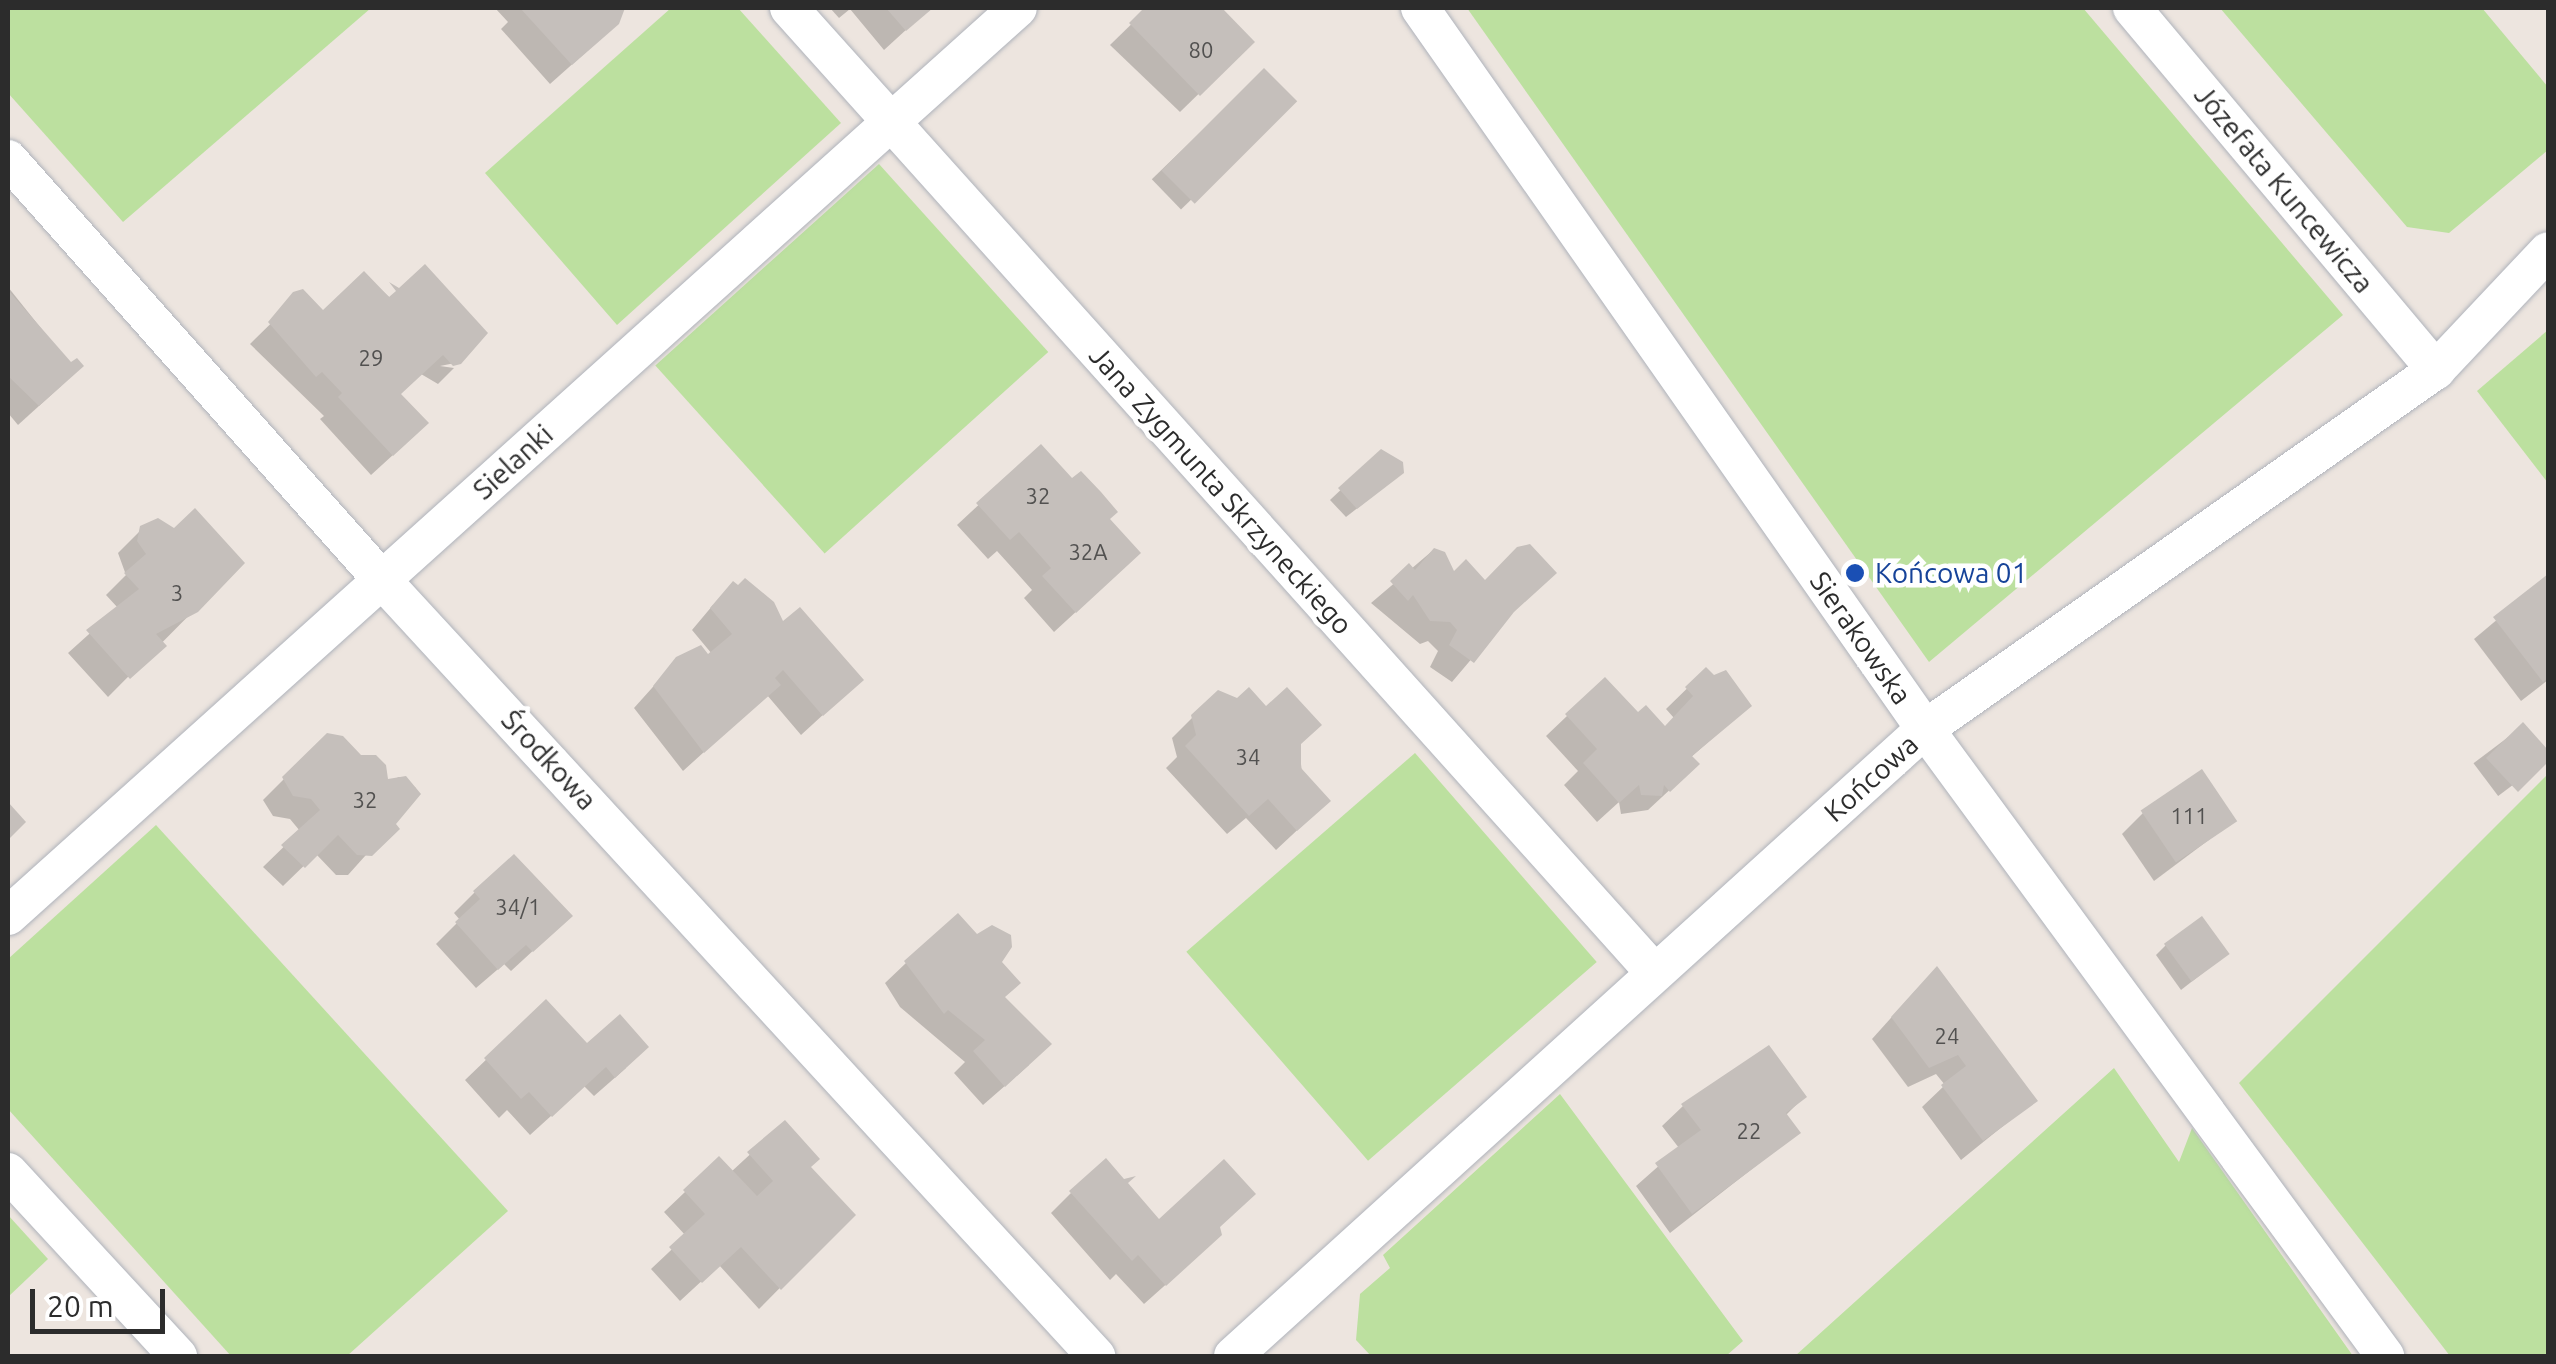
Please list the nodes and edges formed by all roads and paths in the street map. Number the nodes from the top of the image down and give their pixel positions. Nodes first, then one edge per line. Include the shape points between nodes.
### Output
1 (788, 8) edge
2 (1018, 8) edge
3 (1420, 8) edge
4 (2132, 8) edge
5 (891, 122) junction
6 (8, 159) edge
7 (2548, 251) edge
8 (2436, 370) junction
9 (382, 580) junction
10 (1925, 729) junction
11 (8, 916) edge
12 (1654, 972) junction
13 (8, 1172) edge
14 (178, 1356) edge
15 (1096, 1356) edge
16 (1233, 1356) edge
17 (2385, 1356) edge

1 - 5 street, Jana Zygmunta Skrzyneckiego
2 - 5 street, Sielanki
3 - 10 street, Sierakowska
4 - 8 street, Józefata Kuncewicza
5 - 9 street, Sielanki
5 - 12 street, Jana Zygmunta Skrzyneckiego
6 - 9 street, Środkowa
7 - 8 street, Końcowa
8 - 10 street, Końcowa
9 - 11 street, Sielanki
9 - 15 street, Środkowa
10 - 12 street, Końcowa
10 - 17 street, Sierakowska
12 - 16 street, Końcowa
13 - 14 street

